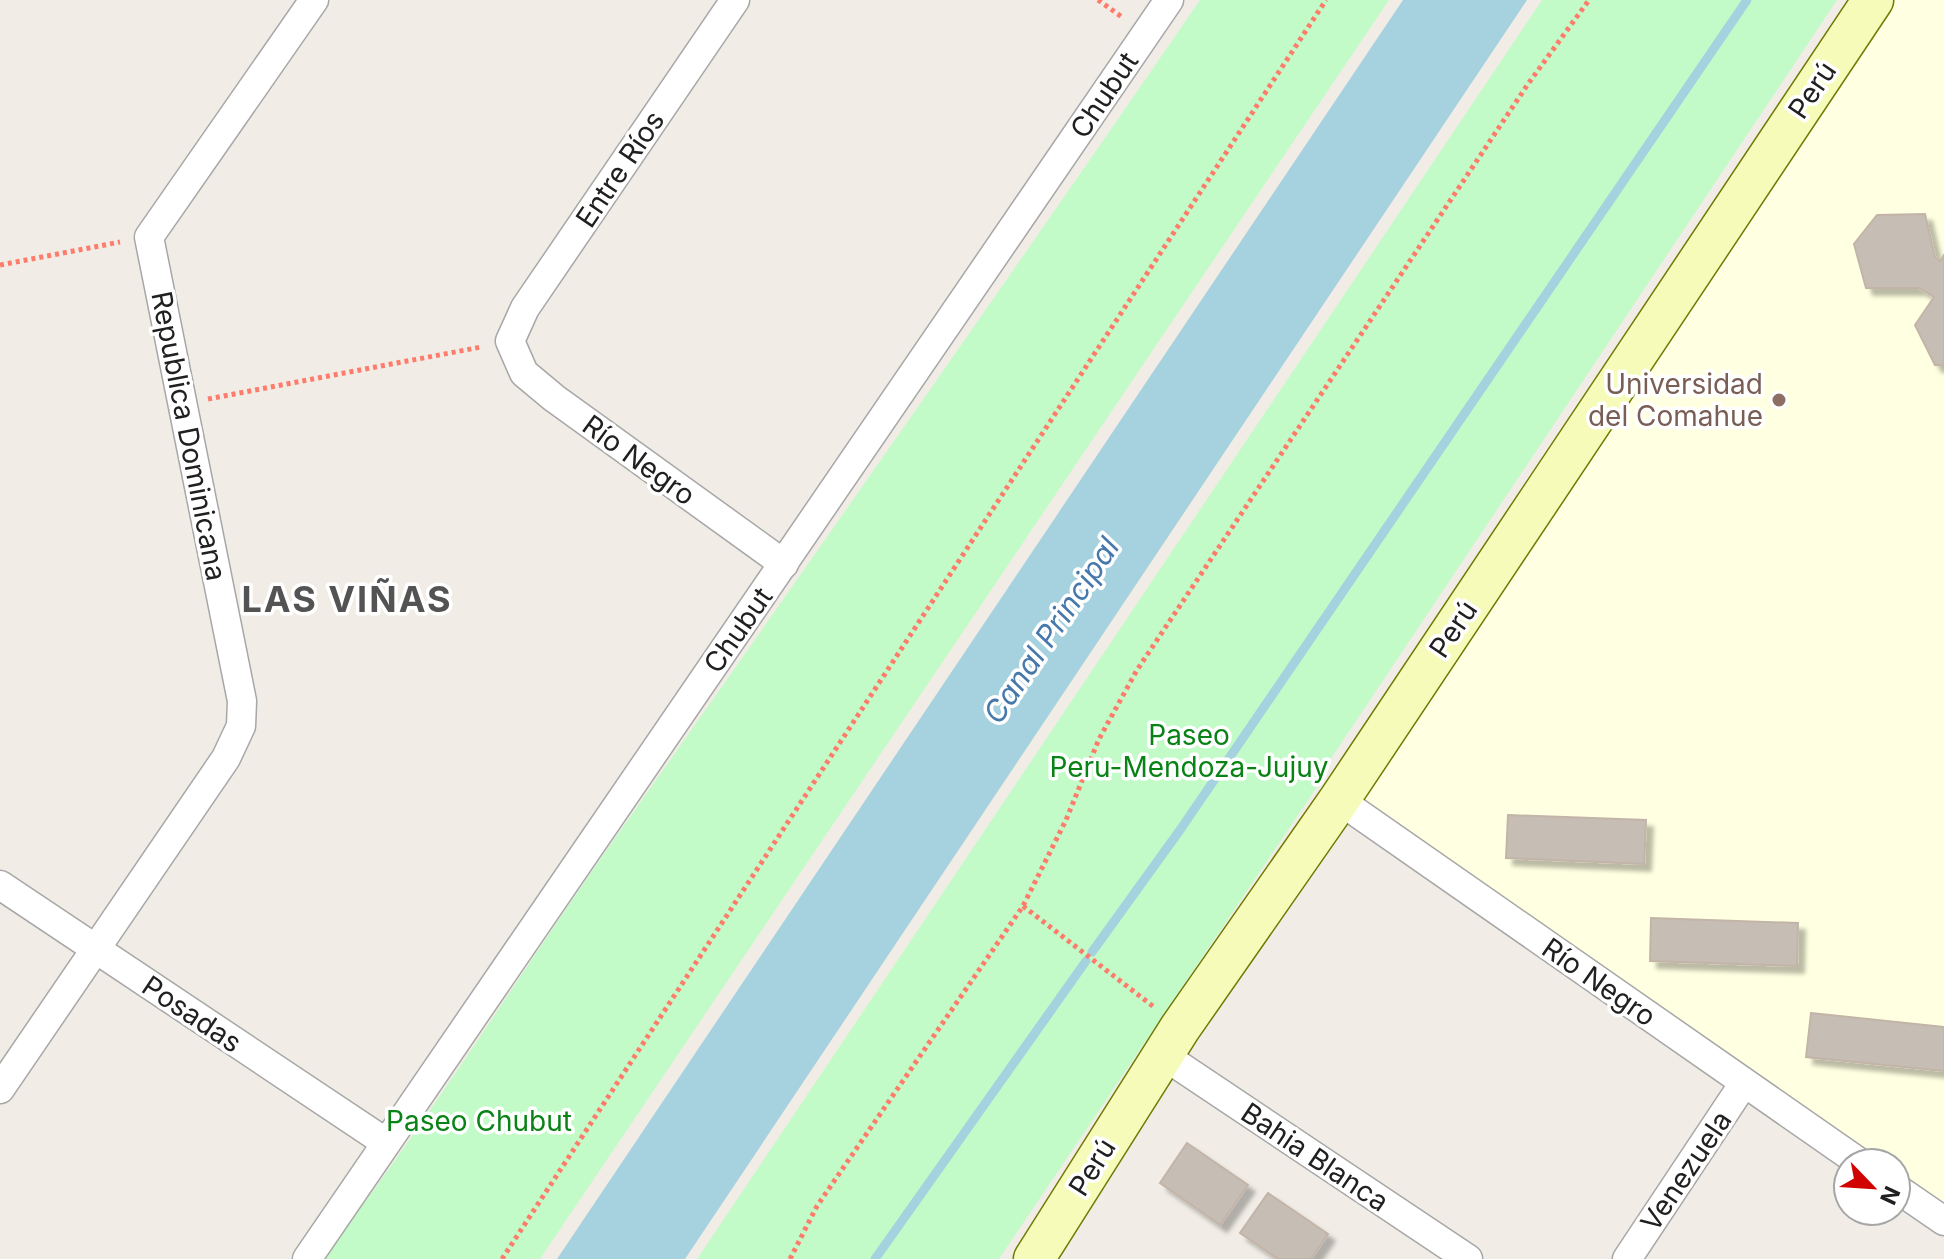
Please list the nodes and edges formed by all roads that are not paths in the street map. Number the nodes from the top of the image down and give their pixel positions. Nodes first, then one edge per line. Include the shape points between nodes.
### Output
1 (314, 0) edge
2 (735, 0) edge
3 (1169, 0) edge
4 (1873, 0) edge
5 (510, 341) joint
6 (784, 564) junction
7 (1339, 800) junction
8 (0, 885) edge
9 (96, 950) junction
10 (1171, 1042) junction
11 (1744, 1083) junction
12 (0, 1089) edge
13 (385, 1142) junction
14 (1837, 1147) edge
15 (1912, 1199) edge
16 (1944, 1221) edge
17 (307, 1259) edge
18 (1034, 1259) edge
19 (1468, 1259) edge
20 (1627, 1259) edge

1 - 9 street, Republica Dominicana via 149,237 242,701 241,726 226,758
2 - 5 street, Entre Ríos via 525,308
3 - 6 street, Chubut
4 - 7 main road, Perú
5 - 6 street, Río Negro via 524,373 554,398
6 - 13 street, Chubut
7 - 10 main road, Perú
7 - 11 street, Río Negro
8 - 9 street, Posadas
9 - 12 street, Republica Dominicana
9 - 13 street, Posadas
10 - 18 main road, Perú
10 - 19 street, Bahia Blanca
11 - 14 street, Río Negro
11 - 20 street, Venezuela
13 - 17 street, Chubut
15 - 16 street

